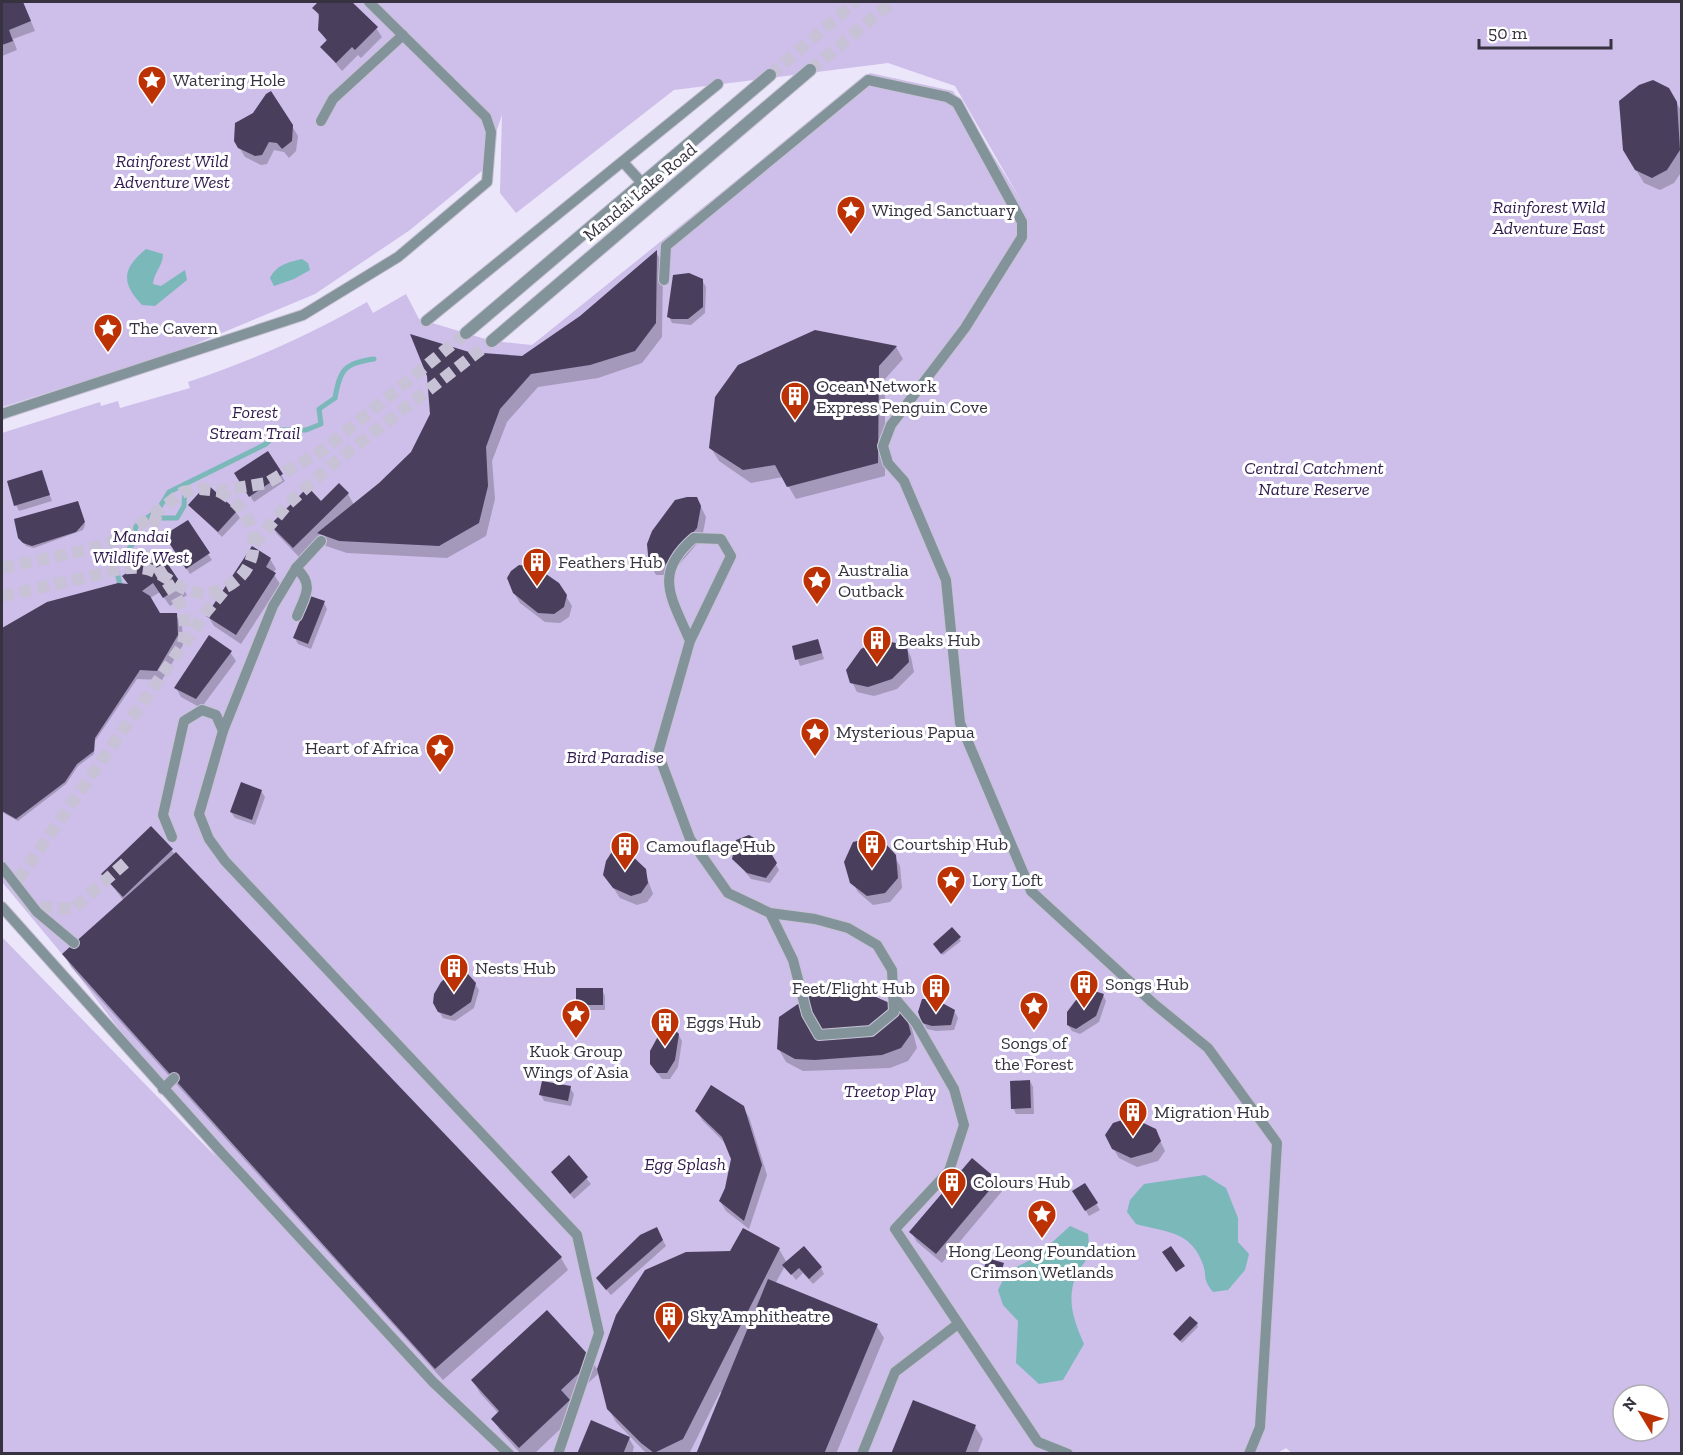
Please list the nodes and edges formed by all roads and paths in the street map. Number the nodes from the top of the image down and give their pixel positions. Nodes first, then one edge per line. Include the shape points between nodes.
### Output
1 (369, 2) edge
2 (403, 35) junction
3 (810, 70) tunnel mouth
4 (770, 75) tunnel mouth
5 (718, 84) dead end
6 (321, 121) dead end
7 (623, 162) junction
8 (642, 183) junction
9 (664, 280) dead end
10 (426, 321) dead end
11 (466, 333) tunnel mouth
12 (492, 341) tunnel mouth
13 (2, 414) edge
14 (321, 541) dead end
15 (296, 568) junction
16 (297, 616) dead end
17 (690, 641) junction
18 (223, 731) junction
19 (172, 837) dead end
20 (2, 867) edge
21 (2, 907) edge
22 (770, 913) junction
23 (74, 943) dead end
24 (893, 996) junction
25 (174, 1078) dead end
26 (163, 1089) junction
27 (958, 1324) junction
28 (509, 1454) edge
29 (558, 1454) edge
30 (862, 1454) edge
31 (1068, 1454) edge
32 (1249, 1454) edge

1 - 2 lane
2 - 6 lane via 333,99
2 - 13 lane via 486,117 491,132 487,182 398,257 303,315
3 - 12 street, Mandai Lake Road
4 - 8 street, Mandai Lake Road
5 - 7 lane
7 - 8 lane
7 - 10 lane
8 - 11 street, Mandai Lake Road
9 - 32 lane via 666,246 868,80 947,97 957,103 1022,222 1022,237 965,328 891,425 883,446 888,463 904,481 946,580 960,723 1031,891 1208,1048 1276,1143 1260,1427
14 - 15 lane
15 - 16 lane via 307,577 308,586
15 - 18 lane via 273,606
17 - 17 lane via 668,589 671,563 694,538 721,539 731,556
17 - 22 lane via 658,753 690,839 728,893
18 - 19 lane via 216,715 202,710 184,721 163,815
18 - 29 lane via 199,814 214,846 577,1235 599,1333
20 - 23 lane via 37,912
21 - 26 lane
22 - 24 lane via 848,928 877,945 892,970
22 - 24 lane via 793,960 807,1014 819,1035 871,1031 894,1012
24 - 27 lane via 916,1023 954,1089 964,1125 949,1171 895,1229
25 - 26 lane
26 - 28 lane via 434,1382
27 - 30 lane via 895,1372
27 - 31 lane via 1038,1442

